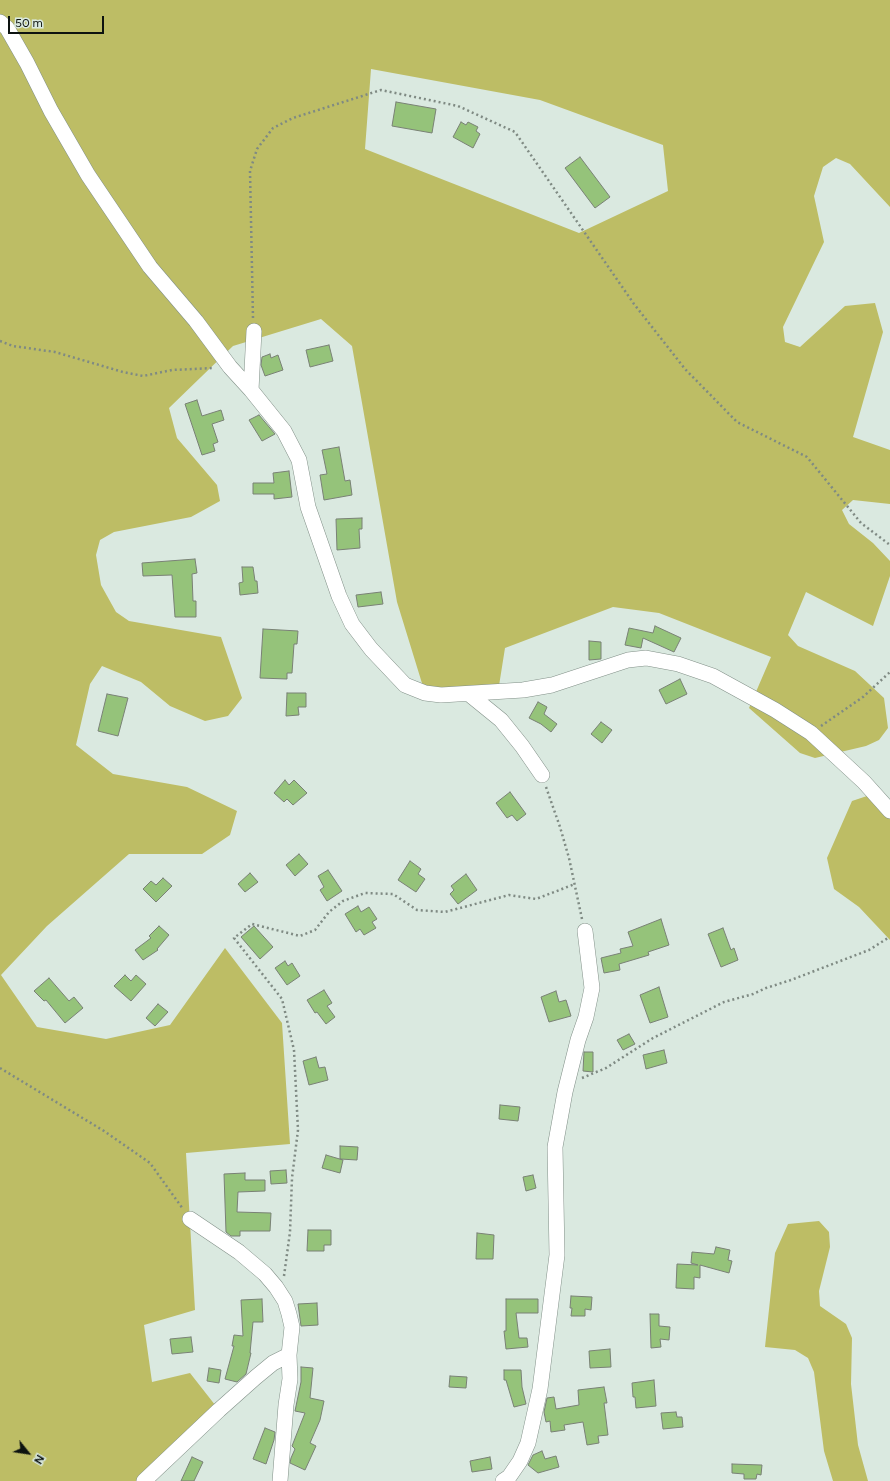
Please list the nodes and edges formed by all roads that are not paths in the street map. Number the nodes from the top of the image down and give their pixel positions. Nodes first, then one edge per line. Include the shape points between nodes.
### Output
1 (0, 22) edge
2 (254, 331) road end
3 (251, 390) junction
4 (469, 694) junction
5 (542, 776) road end
6 (890, 810) edge
7 (584, 931) road end
8 (190, 1219) road end
9 (289, 1355) junction
10 (144, 1481) edge
11 (280, 1481) edge
12 (503, 1481) edge

1 - 3 street via 7,28 24,57 88,175 122,226 150,267
2 - 3 street
3 - 4 street via 284,431 298,460 308,507 339,596 352,624 371,649 405,685 425,693
4 - 5 street via 501,720
4 - 6 street via 552,685 628,660 646,658 678,664 713,676 811,733
7 - 12 street via 592,988 568,1080 555,1147 557,1255 540,1389 528,1443 520,1461
8 - 9 street via 239,1252 276,1287 285,1301 292,1328
9 - 10 street via 273,1363 251,1382
9 - 11 street via 290,1379 282,1439

